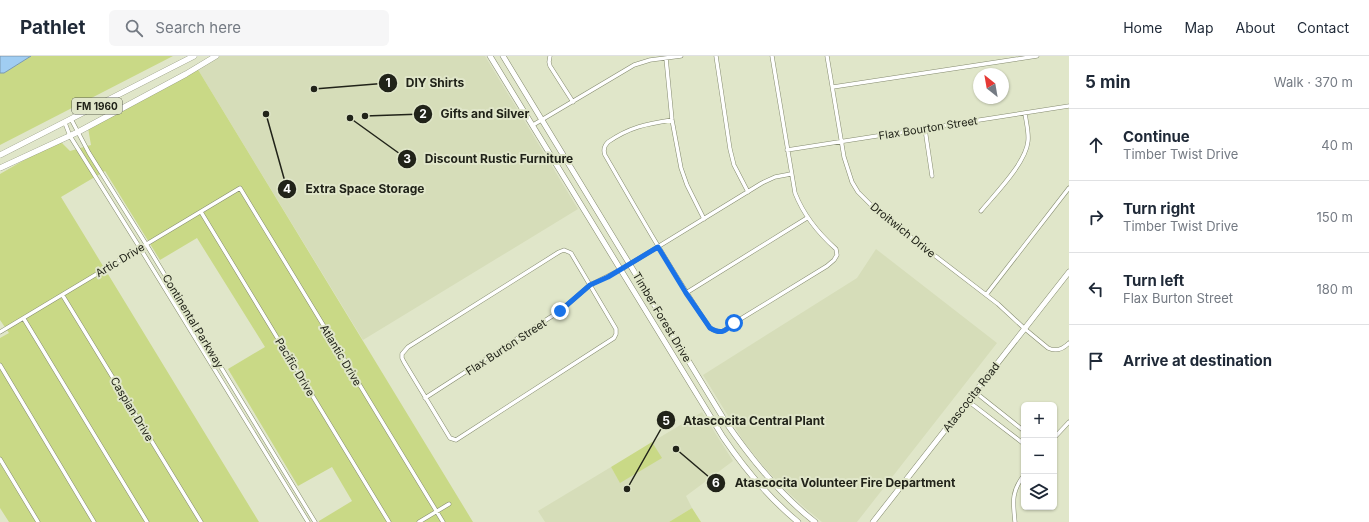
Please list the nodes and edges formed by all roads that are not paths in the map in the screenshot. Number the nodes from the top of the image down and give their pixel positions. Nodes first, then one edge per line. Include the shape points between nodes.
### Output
1 (194, 56) edge
2 (216, 56) edge
3 (490, 56) edge
4 (503, 56) edge
5 (550, 56) edge
6 (681, 56) edge
7 (716, 56) edge
8 (772, 56) edge
9 (827, 56) edge
10 (1038, 56) edge
11 (666, 58) junction
12 (833, 86) junction
13 (573, 102) junction
14 (1069, 106) edge
15 (1024, 113) junction
16 (71, 119) junction
17 (542, 120) junction
18 (672, 120) junction
19 (65, 123) junction
20 (533, 125) junction
21 (925, 129) junction
22 (78, 132) junction
23 (70, 136) junction
24 (841, 142) junction
25 (788, 150) junction
26 (0, 155) edge
27 (0, 168) edge
28 (791, 174) junction
29 (932, 176) dead end
30 (240, 188) joint
31 (1069, 188) edge
32 (748, 192) junction
33 (588, 196) junction
34 (579, 201) junction
35 (981, 211) dead end
36 (201, 212) junction
37 (807, 218) junction
38 (704, 219) junction
39 (146, 244) junction
40 (658, 247) junction
41 (140, 248) junction
42 (630, 264) junction
43 (620, 270) junction
44 (1069, 272) edge
45 (590, 285) junction
46 (686, 293) junction
47 (986, 295) junction
48 (63, 296) junction
49 (24, 319) junction
50 (1025, 329) junction
51 (0, 332) edge
52 (1069, 343) edge
53 (0, 365) edge
54 (975, 392) junction
55 (425, 398) junction
56 (968, 401) junction
57 (1069, 422) edge
58 (1021, 429) edge
59 (1057, 435) edge
60 (1021, 442) edge
61 (0, 459) edge
62 (1021, 480) edge
63 (449, 504) dead end
64 (437, 511) junction
65 (38, 522) edge
66 (94, 522) edge
67 (147, 522) edge
68 (201, 522) edge
69 (308, 522) edge
70 (315, 522) edge
71 (389, 522) edge
72 (419, 522) edge
73 (443, 522) edge
74 (798, 522) edge
75 (816, 522) edge
76 (873, 522) edge
77 (1015, 522) edge

1 - 16 main road, FM 1960 / FM 1960
2 - 22 main road, FM 1960 / FM 1960
3 - 20 main road, Timber Forest Drive
4 - 17 main road, Timber Forest Drive
5 - 13 street via 550,66
6 - 11 street
7 - 32 street via 730,150 734,165
8 - 25 street
9 - 12 street, Droitwich Drive
10 - 12 street
11 - 13 street via 634,65
11 - 18 street
12 - 24 street, Droitwich Drive
13 - 17 street
14 - 15 street, Flax Bourton Street
15 - 21 street, Flax Bourton Street
15 - 35 street via 1028,140 1024,155
16 - 19 main road, FM 1960 / FM 1960
16 - 22 street, Continental Parkway
17 - 20 street
17 - 33 main road, Timber Forest Drive
18 - 38 street via 681,168
18 - 40 street via 638,126 608,142 603,150
19 - 23 street, Continental Parkway
19 - 26 main road, FM 1960 / FM 1960
20 - 34 main road, Timber Forest Drive
21 - 24 street, Flax Bourton Street
21 - 29 street
22 - 23 main road, FM 1960 / FM 1960
22 - 39 street, Continental Parkway
23 - 27 main road, FM 1960 / FM 1960
23 - 41 street, Continental Parkway
24 - 25 street, Flax Bourton Street
24 - 47 street, Droitwich Drive via 847,168 862,197 890,222
25 - 28 street
28 - 32 street, Flax Burton Street via 771,178
28 - 37 street via 795,193
30 - 36 street, Artic Drive
30 - 64 street, Atlantic Drive
31 - 47 street
32 - 38 street, Flax Burton Street
33 - 34 main road
33 - 42 main road, Timber Forest Drive
34 - 43 main road, Timber Forest Drive
36 - 39 street, Artic Drive
36 - 71 street, Pacific Drive
37 - 46 street
37 - 46 street via 836,249 834,261 724,331 716,332 710,328
38 - 40 street, Flax Burton Street
39 - 41 street, Artic Drive
39 - 70 street, Continental Parkway
40 - 42 street, Flax Burton Street
40 - 46 street
41 - 48 street, Artic Drive
41 - 69 street, Continental Parkway
42 - 43 street, Flax Burton Street
42 - 75 main road, Timber Forest Drive via 740,443 787,498
43 - 45 street, Flax Burton Street
43 - 74 main road, Timber Forest Drive via 731,450 764,490
44 - 50 main road, Atascocita Road
45 - 55 street, Flax Burton Street via 560,311
45 - 55 street via 570,253 564,250 408,348 402,354 402,358
45 - 55 street via 616,329 614,338 456,440 449,438
47 - 50 street, Droitwich Drive
48 - 49 street, Artic Drive
48 - 68 street, Caspian Drive
49 - 51 street, Artic Drive
49 - 67 street
50 - 52 street, Droitwich Drive via 1052,350 1060,349
50 - 54 main road, Atascocita Road
53 - 66 street
54 - 56 main road, Atascocita Road
54 - 58 street
56 - 60 street
56 - 76 main road, Atascocita Road
57 - 59 street
61 - 65 street
62 - 77 street via 1014,492
63 - 64 street
64 - 72 street
64 - 73 street, Atlantic Drive

